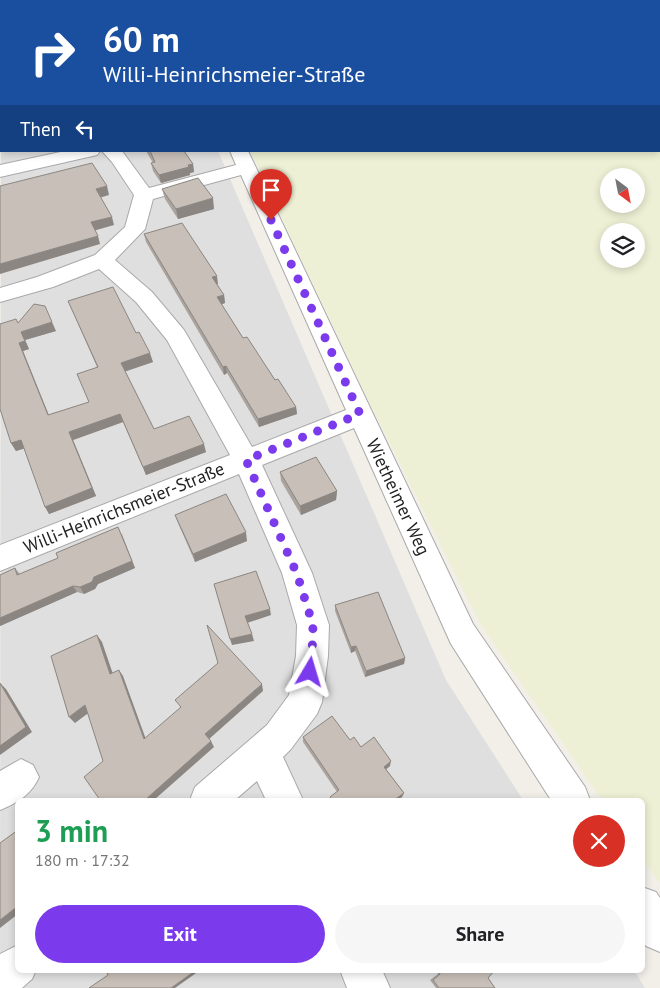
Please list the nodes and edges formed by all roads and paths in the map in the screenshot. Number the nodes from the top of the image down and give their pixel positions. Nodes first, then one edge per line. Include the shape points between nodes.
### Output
1 (86, 152) edge
2 (112, 152) edge
3 (243, 159) edge
4 (0, 171) edge
5 (144, 195) junction
6 (102, 260) junction
7 (0, 295) edge
8 (360, 414) junction
9 (246, 460) junction
10 (0, 558) edge
11 (262, 753) junction
12 (282, 792) edge
13 (210, 798) edge
14 (571, 798) edge
15 (645, 910) edge
16 (660, 932) edge
17 (15, 968) edge
18 (362, 973) edge
19 (0, 980) edge
20 (369, 988) edge

1 - 4 street
2 - 5 street
3 - 5 street
3 - 8 street, Wietheimer Weg
5 - 6 street via 134,229
6 - 7 street
6 - 9 street via 144,297 176,336
8 - 9 street, Willi-Heinrichsmeier-Straße
8 - 14 street, Wietheimer Weg via 462,634
9 - 10 street, Willi-Heinrichsmeier-Straße
9 - 11 street via 297,574 313,625 312,656 304,702 279,737
11 - 12 street
11 - 13 street
15 - 16 street
17 - 19 street
18 - 20 street

